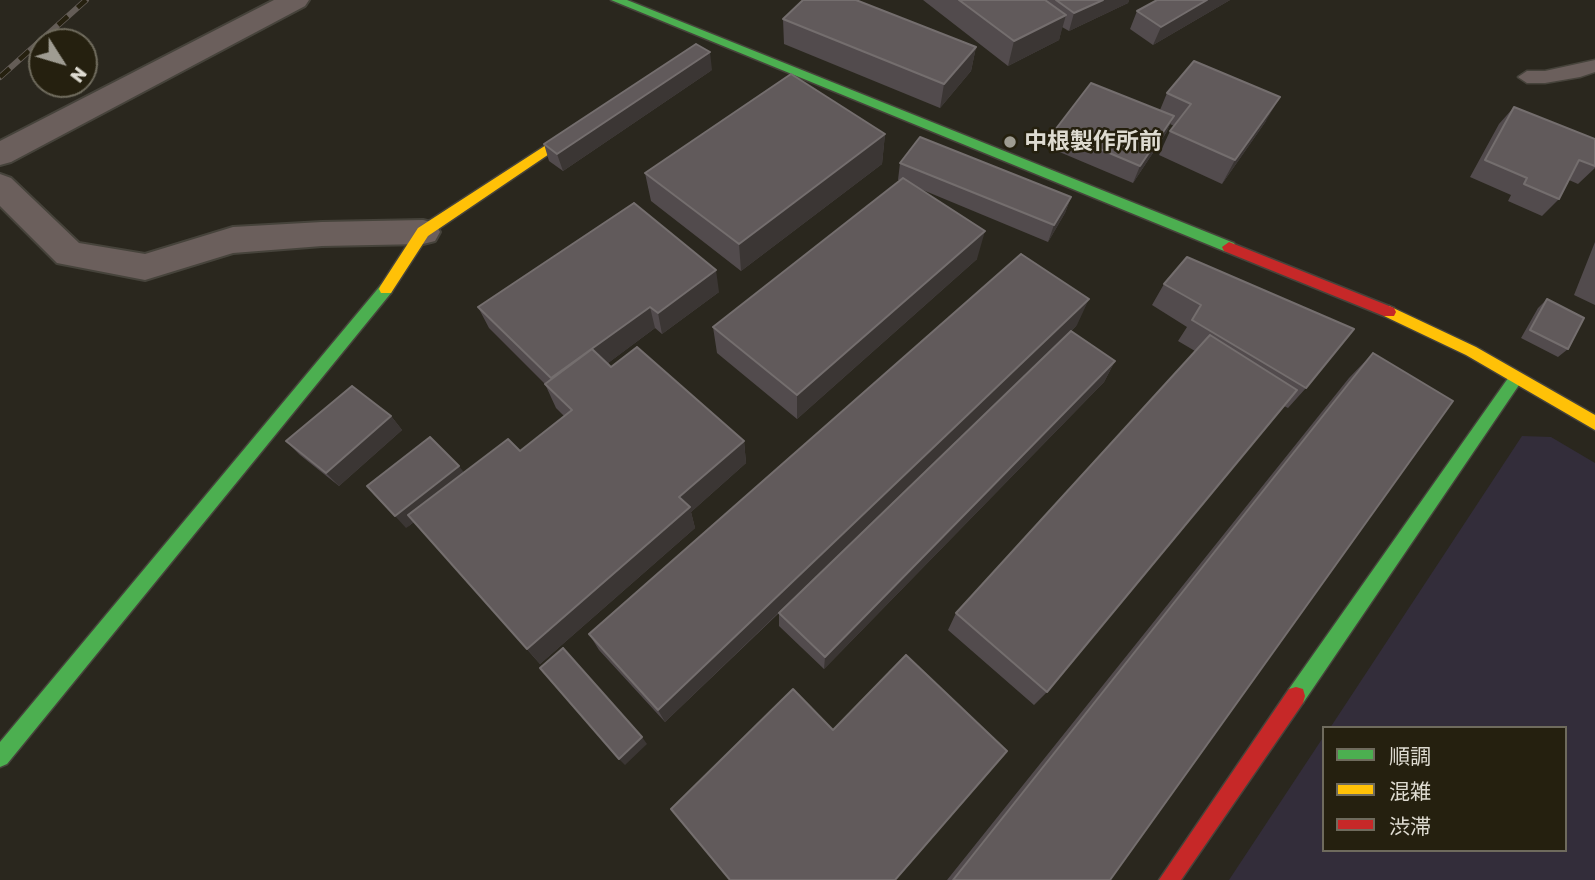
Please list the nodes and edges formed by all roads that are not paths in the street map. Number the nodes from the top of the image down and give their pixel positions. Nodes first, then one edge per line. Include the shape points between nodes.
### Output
1 (295, 0) edge
2 (617, 0) edge
3 (1595, 66) edge
4 (1527, 76) dead end
5 (609, 108) edge
6 (0, 155) edge
7 (0, 186) edge
8 (423, 232) junction
9 (1516, 378) junction
10 (1595, 423) edge
11 (0, 757) edge
12 (1169, 880) edge

1 - 6 street
2 - 9 street via 708,42 1387,311
3 - 4 lane via 1545,78
5 - 8 street
7 - 8 street via 69,254 145,267 233,240
8 - 11 street via 396,277
9 - 10 street
9 - 12 street

